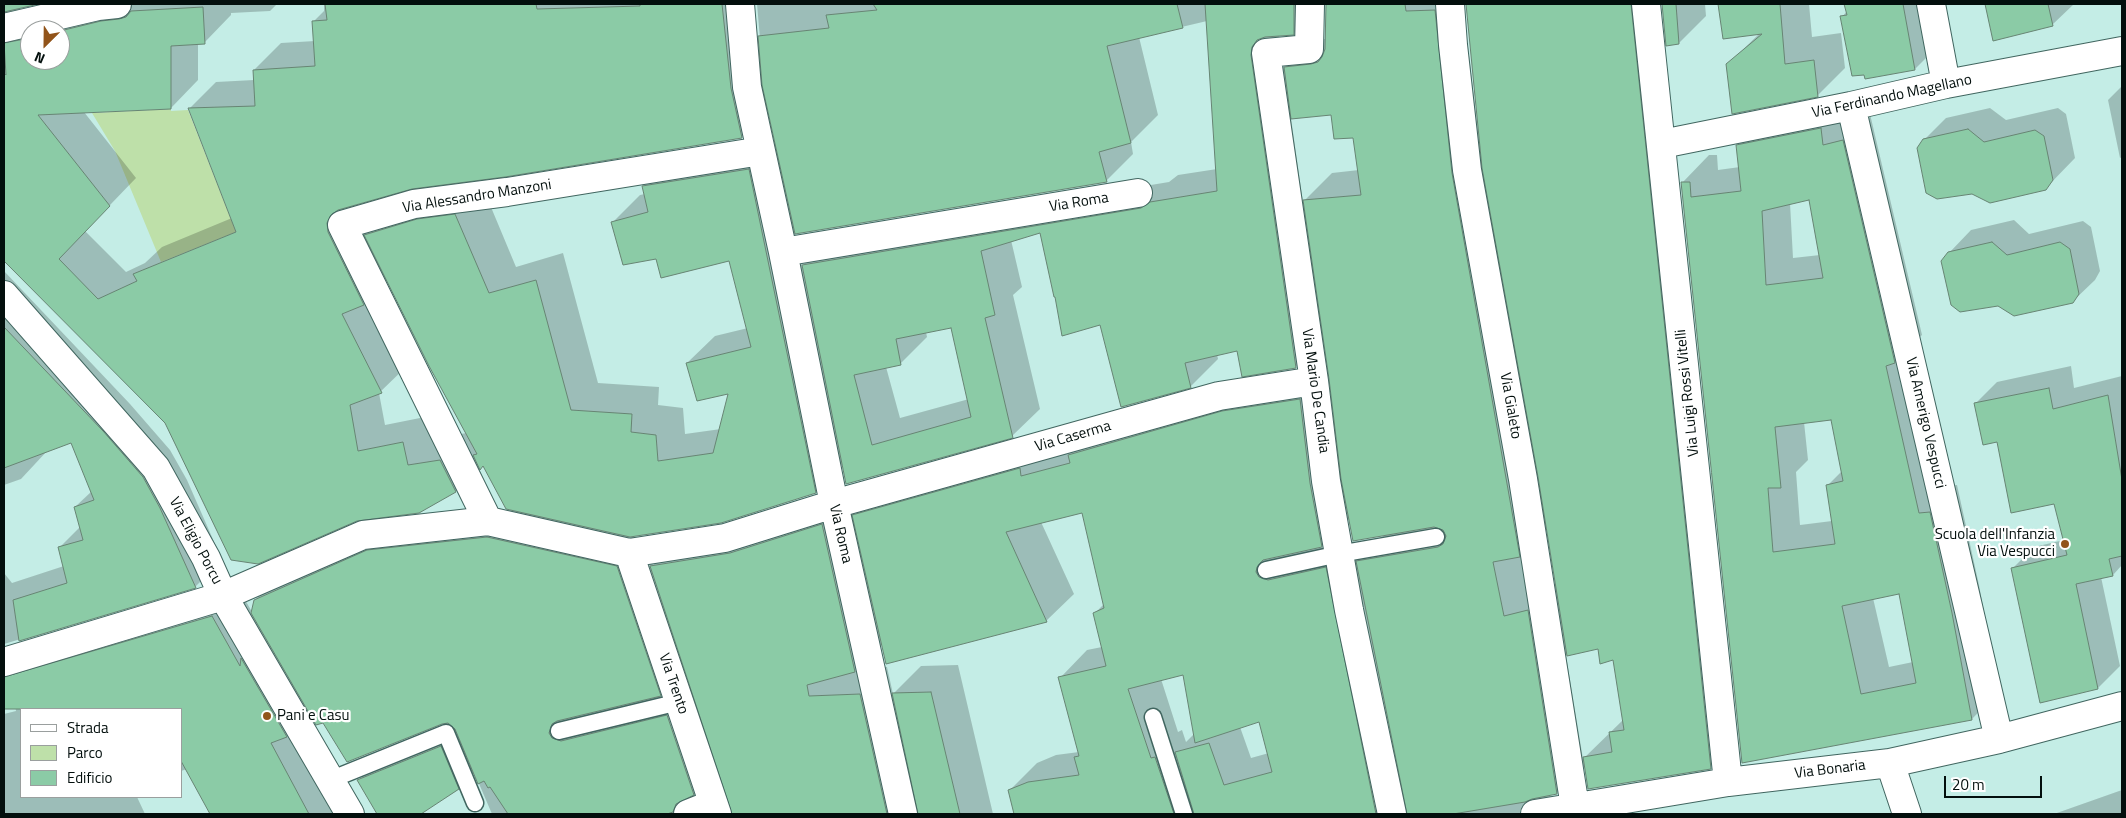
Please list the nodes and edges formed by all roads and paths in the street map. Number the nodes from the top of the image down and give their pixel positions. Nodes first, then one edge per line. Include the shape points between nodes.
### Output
1 (117, 4) edge
2 (740, 4) edge
3 (1310, 4) edge
4 (1450, 4) edge
5 (1646, 4) edge
6 (1931, 4) edge
7 (4, 28) edge
8 (2122, 51) edge
9 (1946, 84) junction
10 (1851, 106) junction
11 (1662, 144) junction
12 (761, 151) junction
13 (1138, 193) dead end
14 (783, 252) junction
15 (4, 297) edge
16 (1314, 381) junction
17 (834, 504) junction
18 (488, 521) junction
19 (1436, 537) dead end
20 (629, 553) junction
21 (1339, 554) junction
22 (1266, 570) dead end
23 (223, 596) junction
24 (4, 662) edge
25 (679, 702) junction
26 (2122, 706) edge
27 (1152, 717) dead end
28 (559, 731) dead end
29 (1999, 740) junction
30 (1890, 763) junction
31 (330, 780) junction
32 (1728, 782) junction
33 (475, 803) dead end
34 (715, 809) edge
35 (1567, 810) edge
36 (350, 814) edge
37 (688, 814) edge
38 (903, 814) edge
39 (1184, 814) edge
40 (1392, 814) edge
41 (1535, 814) edge
42 (1907, 814) edge

1 - 7 street
2 - 12 street, Via Roma via 747,87
3 - 16 street, Via Mario De Candia via 1309,49 1266,53
4 - 35 street, Via Gialeto via 1467,170 1523,479
5 - 11 street, Via Luigi Rossi Vitelli
6 - 9 street
8 - 9 street, Via Ferdinando Magellano
9 - 10 street, Via Ferdinando Magellano
10 - 11 street, Via Ferdinando Magellano
10 - 29 street, Via Amerigo Vespucci
11 - 32 street, Via Luigi Rossi Vitelli
12 - 14 street, Via Roma
12 - 18 street, Via Alessandro Manzoni via 414,204 342,225
13 - 14 street, Via Roma
14 - 17 street, Via Roma
15 - 23 street, Via Eligio Porcu via 156,468 206,558
16 - 17 street, Via Caserma via 1219,396
16 - 21 street, Via Mario De Candia
17 - 20 street, Via Caserma via 724,538
17 - 38 street, Via Roma
18 - 20 street
18 - 23 street via 363,535
19 - 21 lane
20 - 25 street, Via Trento
21 - 22 lane
21 - 40 street, Via Mario De Candia
23 - 24 street
23 - 31 street, Via Eligio Porcu
25 - 28 lane
25 - 34 street, Via Trento
26 - 29 street, Via Bonaria
27 - 39 lane
29 - 30 street, Via Bonaria
30 - 32 street, Via Bonaria
30 - 42 street
31 - 33 lane via 446,734
31 - 36 street, Via Eligio Porcu
32 - 35 street, Via Bonaria
34 - 37 street
35 - 41 street, Via Bonaria

